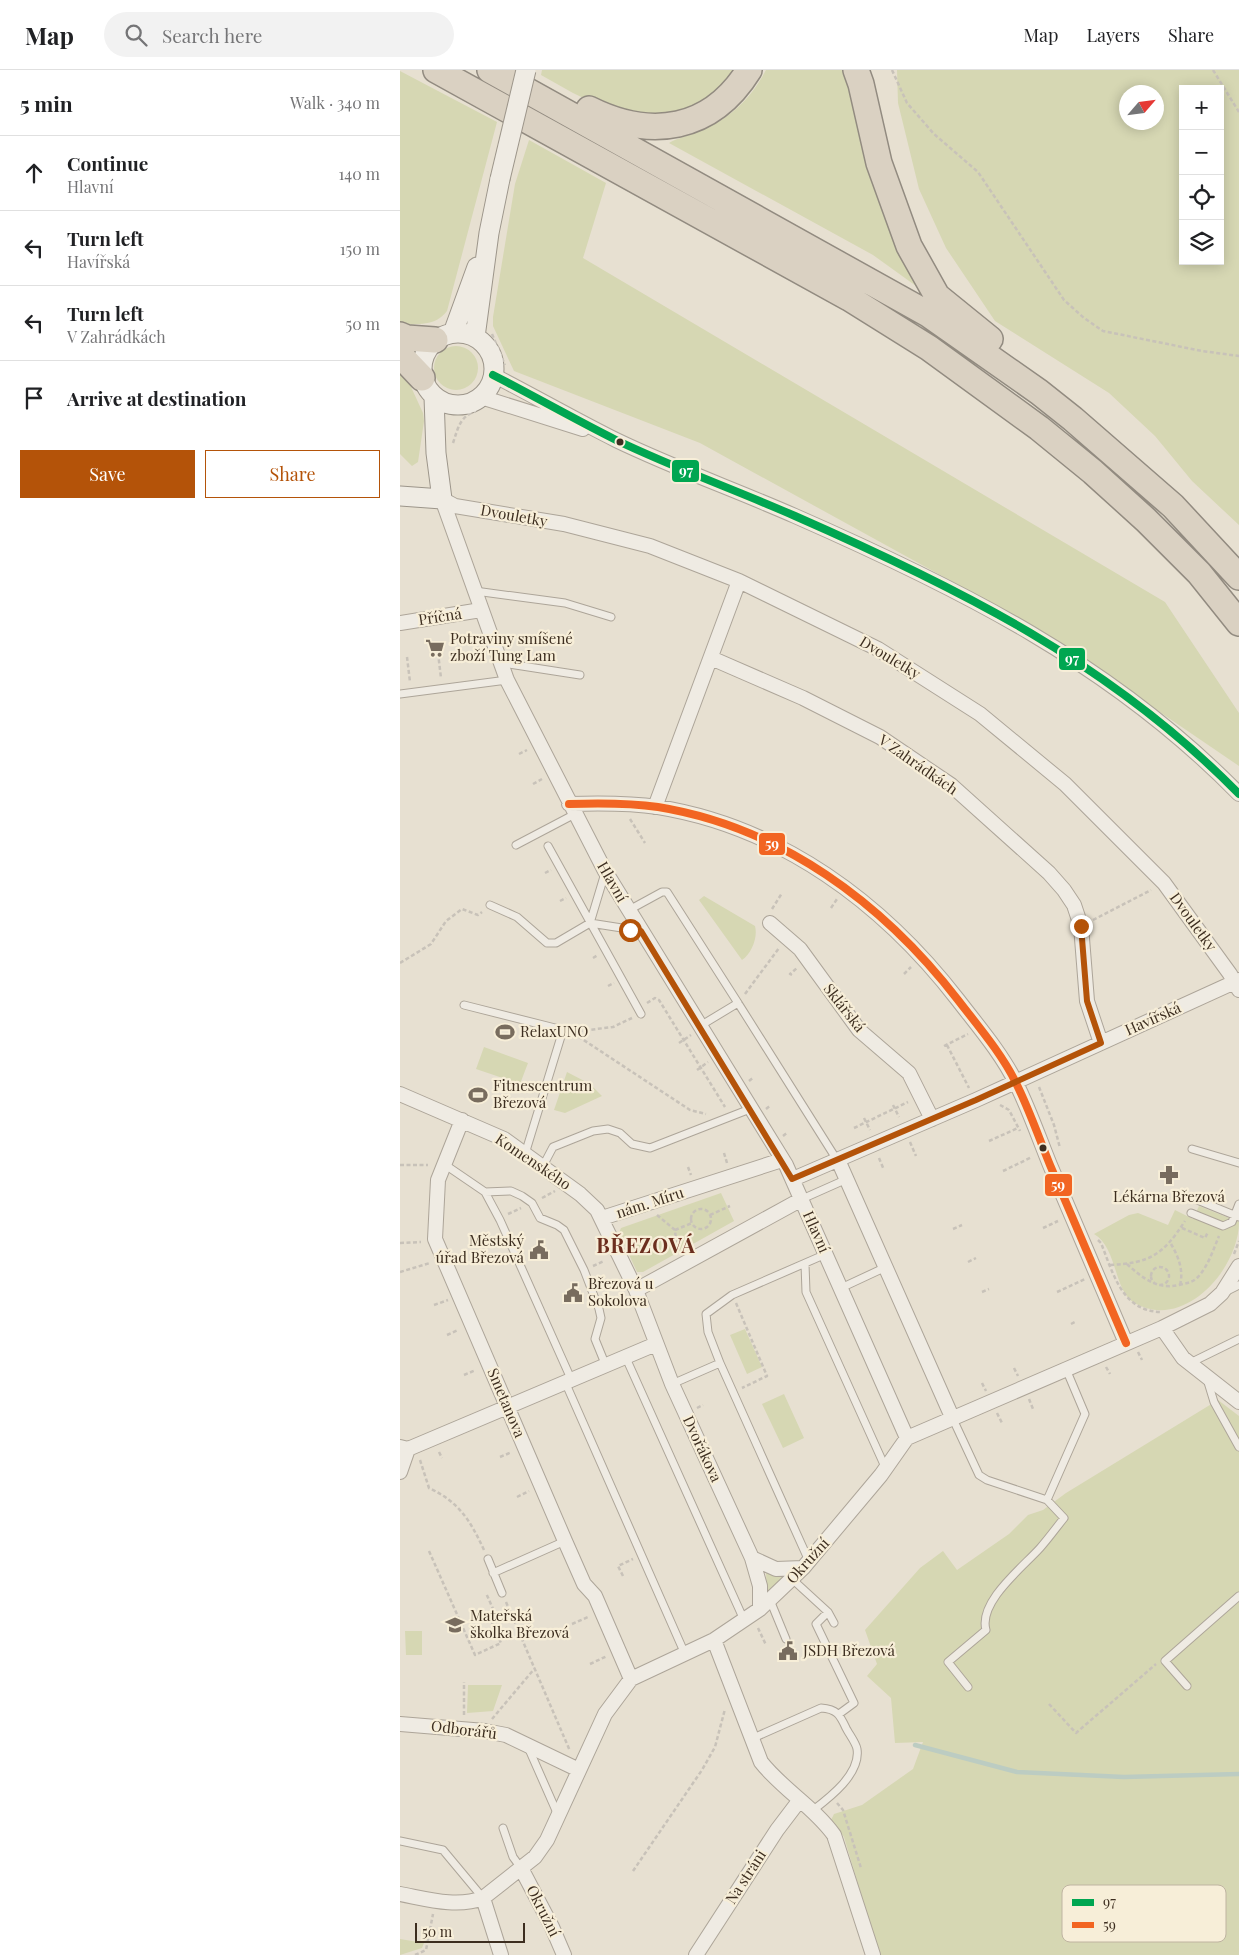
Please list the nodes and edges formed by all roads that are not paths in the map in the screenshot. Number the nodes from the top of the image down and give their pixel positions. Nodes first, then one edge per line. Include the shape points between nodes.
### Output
1 (415, 70) edge
2 (436, 70) edge
3 (526, 70) edge
4 (749, 70) edge
5 (856, 70) edge
6 (494, 72) edge
7 (489, 233) junction
8 (400, 335) edge
9 (483, 335) junction
10 (444, 336) junction
11 (400, 355) edge
12 (501, 374) junction
13 (428, 388) junction
14 (1000, 402) junction
15 (481, 403) junction
16 (455, 405) junction
17 (1073, 419) junction
18 (617, 440) junction
19 (443, 452) junction
20 (400, 496) edge
21 (442, 499) junction
22 (1239, 577) edge
23 (739, 581) junction
24 (474, 591) junction
25 (481, 610) junction
26 (611, 617) dead end
27 (400, 623) edge
28 (1239, 623) edge
29 (711, 658) junction
30 (501, 666) junction
31 (580, 675) dead end
32 (507, 680) junction
33 (400, 694) edge
34 (1239, 794) edge
35 (655, 807) junction
36 (572, 809) junction
37 (516, 845) dead end
38 (548, 846) dead end
39 (605, 871) junction
40 (490, 905) road end
41 (628, 910) junction
42 (590, 923) junction
43 (770, 923) road end
44 (641, 931) junction
45 (1238, 984) edge
46 (738, 1003) junction
47 (464, 1005) dead end
48 (640, 1011) road end
49 (697, 1029) junction
50 (1101, 1043) junction
51 (1016, 1081) junction
52 (400, 1094) edge
53 (750, 1109) junction
54 (932, 1119) junction
55 (462, 1120) junction
56 (1192, 1149) dead end
57 (525, 1154) junction
58 (782, 1160) junction
59 (838, 1160) junction
60 (1239, 1163) edge
61 (439, 1165) junction
62 (543, 1166) junction
63 (792, 1179) junction
64 (847, 1179) junction
65 (485, 1192) junction
66 (1190, 1196) dead end
67 (802, 1199) junction
68 (1239, 1204) edge
69 (1191, 1213) road end
70 (1237, 1216) edge
71 (602, 1218) junction
72 (826, 1254) junction
73 (1235, 1262) edge
74 (805, 1264) junction
75 (886, 1267) junction
76 (1239, 1285) edge
77 (841, 1288) junction
78 (636, 1290) junction
79 (1222, 1293) junction
80 (1162, 1328) junction
81 (1239, 1339) edge
82 (1126, 1343) junction
83 (656, 1344) junction
84 (626, 1358) junction
85 (720, 1363) junction
86 (1190, 1363) junction
87 (606, 1366) junction
88 (1066, 1369) junction
89 (1206, 1376) junction
90 (569, 1382) junction
91 (672, 1384) junction
92 (1239, 1402) edge
93 (508, 1408) junction
94 (952, 1417) junction
95 (907, 1438) junction
96 (1239, 1447) edge
97 (408, 1450) edge
98 (886, 1469) junction
99 (400, 1472) edge
100 (1047, 1500) junction
101 (565, 1541) junction
102 (752, 1558) junction
103 (488, 1559) road end
104 (806, 1564) junction
105 (493, 1573) junction
106 (792, 1579) junction
107 (502, 1593) road end
108 (1239, 1596) edge
109 (765, 1605) junction
110 (828, 1612) junction
111 (749, 1622) junction
112 (834, 1623) dead end
113 (786, 1639) dead end
114 (714, 1640) junction
115 (685, 1654) junction
116 (631, 1679) junction
117 (1187, 1686) dead end
118 (968, 1687) dead end
119 (839, 1714) junction
120 (400, 1724) edge
121 (751, 1739) junction
122 (527, 1744) junction
123 (580, 1770) junction
124 (799, 1801) junction
125 (812, 1812) junction
126 (558, 1815) junction
127 (503, 1828) dead end
128 (400, 1841) edge
129 (521, 1868) junction
130 (400, 1894) edge
131 (483, 1898) junction
132 (501, 1955) edge
133 (564, 1955) edge
134 (696, 1955) edge
135 (873, 1955) edge

1 - 14 highway via 809,291 885,336 974,396
2 - 14 highway via 849,298 929,348
3 - 7 street, bridge
4 - 6 highway via 724,102 702,116 681,124 655,126 630,125 605,117 518,74
5 - 17 highway via 879,163 909,246 937,296 1044,382
6 - 17 highway via 928,314
7 - 9 street
7 - 10 street
8 - 10 highway via 407,338
9 - 10 street
9 - 12 street via 482,342
10 - 13 street via 423,357
11 - 13 highway
12 - 15 street
12 - 18 street
13 - 16 street
13 - 19 street
14 - 28 highway via 1039,428 1146,520 1199,573
15 - 16 street
15 - 18 street
16 - 19 street
17 - 22 highway via 1173,506
18 - 34 street via 812,524 996,611 1080,663 1147,712
19 - 21 street
20 - 21 street
21 - 23 street, Dvouletky via 455,506 564,524 650,546
21 - 24 street, Hlavní
23 - 29 street
23 - 45 street, Dvouletky via 878,649 980,714 1065,784 1164,883
24 - 25 street, Hlavní
24 - 26 lane via 565,603
25 - 27 street, Příčná
25 - 30 street, Hlavní
29 - 35 street
29 - 50 street, V Zahrádkách via 880,737 951,785 1049,873 1074,905 1081,926 1087,1001
30 - 31 lane via 509,664
30 - 32 street, Hlavní
32 - 33 lane
32 - 36 street, Hlavní
35 - 36 street
35 - 51 street via 731,825 808,861 848,890 902,936 937,974 980,1028
36 - 37 lane
36 - 39 street, Hlavní
38 - 42 lane
39 - 41 street, Hlavní
39 - 42 lane
40 - 42 lane via 517,917 547,943 556,943
41 - 44 street, Hlavní
41 - 46 lane via 667,892
42 - 44 lane
42 - 48 lane
43 - 54 street, Sklářská via 800,949 858,1030 909,1073
44 - 49 street, Hlavní
45 - 50 street, Havířská
46 - 49 lane
46 - 59 lane
47 - 57 lane via 563,1030
49 - 53 street, Hlavní
50 - 51 street, Havířská
51 - 54 street, Havířská
51 - 82 street
52 - 55 street, Komenského
53 - 58 street, Hlavní
53 - 62 lane via 650,1148 632,1144 620,1133 608,1129 593,1131 553,1147
54 - 59 street, Havířská
55 - 57 street, Komenského via 504,1139
55 - 61 street, Smetanova
56 - 60 lane
57 - 62 street, Komenského
58 - 63 street, Hlavní
58 - 71 street, nám. Míru
59 - 63 street, Havířská
59 - 64 street
61 - 65 lane
61 - 93 street, Smetanova via 435,1239
62 - 71 street, Komenského via 580,1194
63 - 67 street, Hlavní
64 - 67 lane
64 - 75 street
65 - 87 lane via 511,1191 532,1203 540,1218 564,1230 599,1309 595,1339
65 - 90 lane
66 - 70 lane
67 - 72 street, Hlavní
67 - 78 street
68 - 70 lane
69 - 70 lane via 1223,1226
71 - 78 street, nám. Míru
72 - 74 lane
72 - 77 street, Hlavní
73 - 79 street
74 - 85 lane via 732,1295 706,1314 708,1332
74 - 98 lane via 806,1292
75 - 77 lane
75 - 94 street
76 - 79 lane
77 - 95 street, Hlavní
78 - 83 street, Dvořákova
79 - 80 street via 1210,1304
80 - 82 street
80 - 86 street
81 - 86 lane
82 - 88 street
83 - 84 street
83 - 91 street, Dvořákova
84 - 87 street
84 - 111 lane
85 - 91 lane
85 - 104 lane
86 - 89 street
87 - 90 street
88 - 94 street
88 - 100 lane via 1084,1414
89 - 92 street
89 - 96 lane via 1214,1402
90 - 93 street
90 - 115 lane
91 - 102 street, Dvořákova
93 - 97 street
93 - 101 street, Smetanova
94 - 95 street
94 - 100 lane via 979,1475
95 - 98 street, Okružní
97 - 99 street
98 - 104 street, Okružní
100 - 118 lane via 1064,1518 998,1592 986,1614 986,1630 948,1662
101 - 105 lane
101 - 116 street, Smetanova via 584,1584 595,1596
102 - 104 street via 776,1569
102 - 109 street, Dvořákova
103 - 105 lane
104 - 106 street, Okružní
105 - 107 lane
106 - 109 street, Okružní
106 - 110 lane
108 - 117 lane via 1165,1661
109 - 111 street, Okružní
109 - 113 lane
110 - 112 lane
110 - 119 lane via 816,1624 854,1703
111 - 114 street, Okružní
114 - 115 street, Okružní
114 - 121 street
115 - 116 street, Okružní
116 - 123 street, Okružní via 605,1714
119 - 121 lane via 832,1708 821,1708
119 - 125 lane via 857,1750 854,1763 842,1785
120 - 122 street, Odborářů via 485,1731
121 - 124 street via 761,1762
122 - 123 street, Odborářů
122 - 126 lane
123 - 126 street, Okružní
124 - 125 street
124 - 134 street, Na stráni
125 - 135 street via 826,1824 840,1848
126 - 129 street, Okružní via 547,1840 535,1857
127 - 129 lane via 513,1857
128 - 131 lane via 443,1850
129 - 131 street, Okružní
129 - 133 street, Okružní
130 - 131 street, Okružní via 468,1903
131 - 132 street

